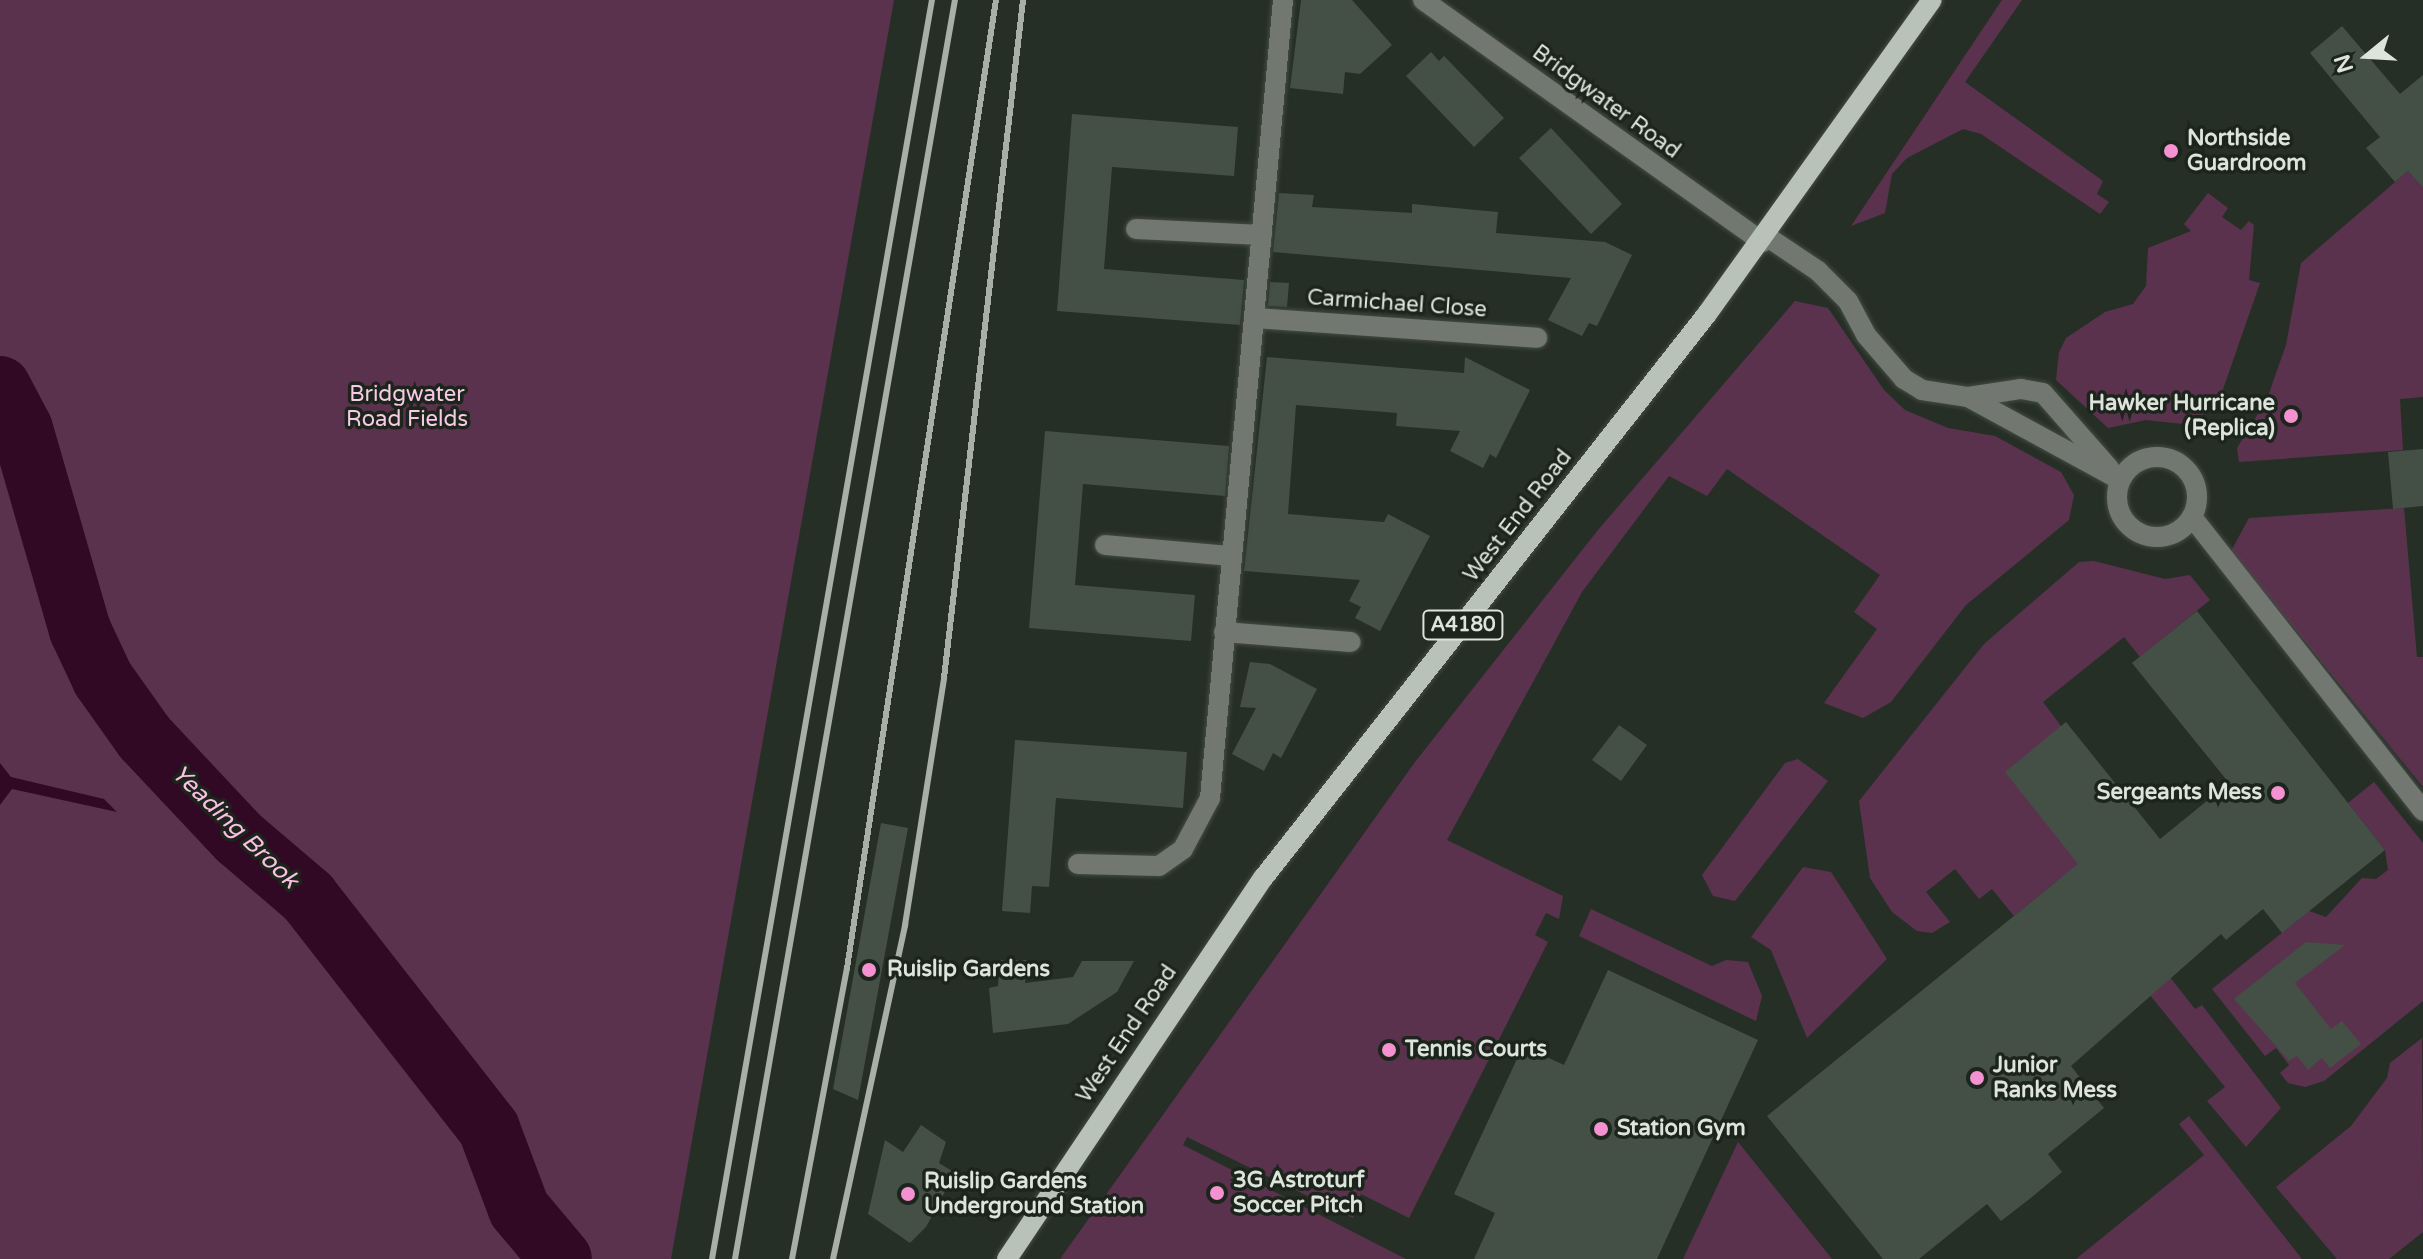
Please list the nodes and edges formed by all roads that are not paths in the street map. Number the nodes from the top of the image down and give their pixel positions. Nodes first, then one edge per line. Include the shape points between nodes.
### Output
1 (1283, 0) edge
2 (1423, 0) edge
3 (1932, 0) edge
4 (1136, 229) dead end
5 (1262, 235) junction
6 (1764, 239) junction
7 (1254, 318) junction
8 (1537, 338) dead end
9 (1968, 397) junction
10 (2120, 480) junction
11 (2192, 517) junction
12 (1105, 545) dead end
13 (1231, 556) junction
14 (1224, 632) junction
15 (1351, 642) dead end
16 (2423, 811) edge
17 (1078, 864) dead end
18 (1007, 1259) edge

1 - 5 street
2 - 6 street, Bridgwater Road
3 - 6 main road, West End Road / A4180
4 - 5 street
5 - 7 street
6 - 9 street, Bridgwater Road via 1818,271 1848,301 1866,335 1904,379 1922,390
6 - 18 main road, West End Road / A4180 via 1264,877
7 - 8 street, Carmichael Close
7 - 13 street
9 - 10 street
9 - 10 street via 2021,389 2043,393
10 - 11 street via 2121,516 2138,533 2163,537
10 - 11 street via 2147,458 2171,459 2195,484
11 - 16 street
12 - 13 street
13 - 14 street
14 - 15 street
14 - 17 street via 1210,798 1183,849 1159,866

